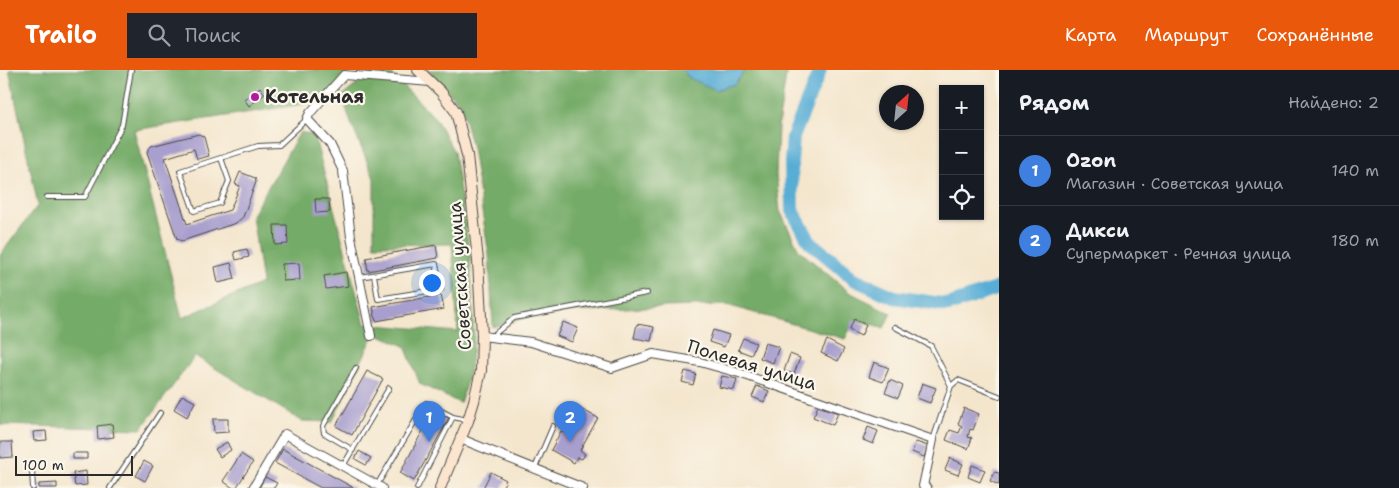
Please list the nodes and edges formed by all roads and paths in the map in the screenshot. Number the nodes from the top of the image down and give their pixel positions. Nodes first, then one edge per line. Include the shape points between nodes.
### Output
1 (131, 70) edge
2 (418, 70) edge
3 (431, 82) junction
4 (307, 119) junction
5 (221, 158) junction
6 (47, 198) dead end
7 (374, 275) junction
8 (359, 278) junction
9 (647, 293) dead end
10 (895, 326) dead end
11 (370, 336) dead end
12 (487, 336) junction
13 (356, 368) dead end
14 (951, 386) junction
15 (389, 388) dead end
16 (999, 396) edge
17 (160, 413) dead end
18 (453, 417) junction
19 (468, 421) junction
20 (553, 426) dead end
21 (461, 439) junction
22 (933, 440) junction
23 (353, 450) junction
24 (343, 466) junction
25 (535, 468) junction
26 (32, 471) dead end
27 (380, 487) edge
28 (924, 487) edge
29 (33, 488) edge
30 (110, 488) edge
31 (253, 488) edge
32 (417, 488) edge
33 (440, 488) edge
34 (583, 488) edge

1 - 6 lane via 122,125 85,197
2 - 3 main road, Советская улица
3 - 4 street via 344,75
3 - 12 main road, Советская улица via 456,112 466,156
4 - 5 lane via 279,145 258,146
4 - 8 street via 330,144 343,171
5 - 5 lane via 180,171 194,211 220,203 229,181
7 - 7 lane via 378,299 440,289 436,264
7 - 8 lane
8 - 11 street
9 - 12 lane via 514,318
10 - 14 lane via 931,346
12 - 19 main road, Советская улица
12 - 22 street, Полевая улица via 531,342 612,368 653,354 700,362
13 - 23 lane via 322,426 324,433
14 - 16 lane via 958,380
14 - 22 lane
15 - 23 lane
17 - 30 lane
18 - 19 lane
18 - 27 lane via 426,403
18 - 32 lane
19 - 21 main road, Советская улица
20 - 25 lane
21 - 25 street
21 - 33 main road, Советская улица
22 - 28 street
23 - 24 lane
24 - 27 street
24 - 31 street via 285,434
25 - 34 street
26 - 29 lane

